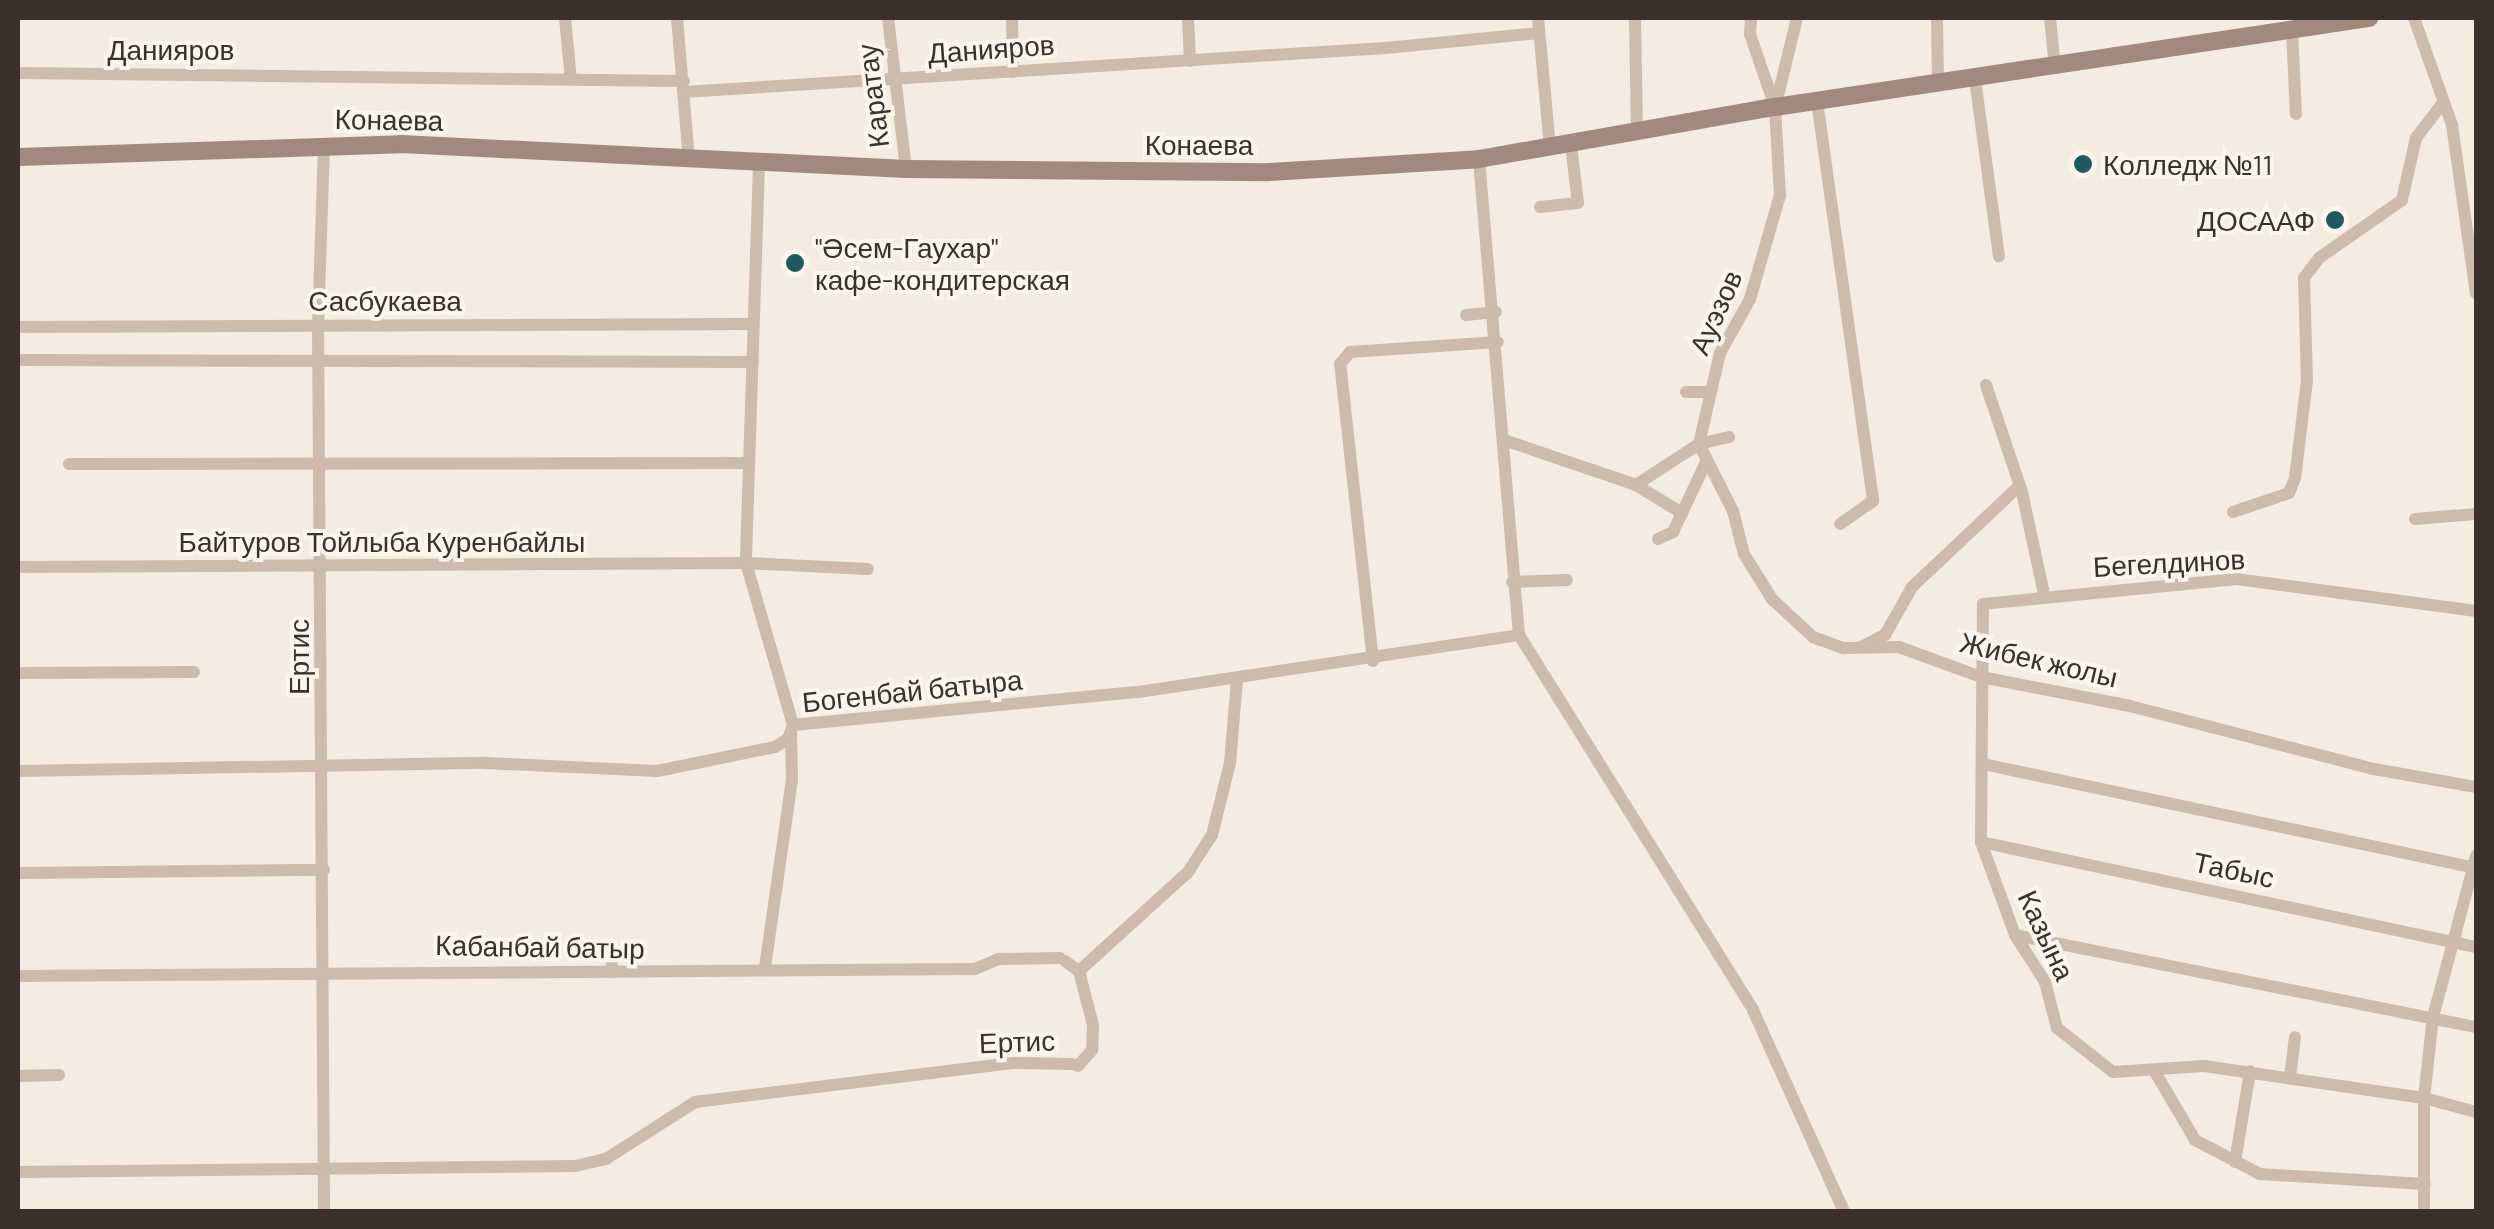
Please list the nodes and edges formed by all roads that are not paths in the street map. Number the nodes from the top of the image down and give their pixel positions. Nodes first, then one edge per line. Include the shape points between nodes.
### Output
1 (565, 18) edge
2 (676, 18) edge
3 (888, 18) edge
4 (1012, 18) edge
5 (1188, 18) edge
6 (1538, 18) edge
7 (1635, 18) edge
8 (1751, 18) edge
9 (1797, 18) edge
10 (1937, 18) edge
11 (2050, 18) edge
12 (2369, 18) edge
13 (2414, 18) edge
14 (2263, 26) edge
15 (2292, 30) junction
16 (1540, 32) junction
17 (1190, 61) junction
18 (2055, 66) junction
19 (1013, 72) junction
20 (18, 73) edge
21 (895, 79) junction
22 (1975, 79) junction
23 (572, 80) junction
24 (1938, 84) junction
25 (684, 87) junction
26 (1817, 101) junction
27 (2442, 104) junction
28 (1775, 106) junction
29 (2296, 114) dead end
30 (1637, 132) junction
31 (1571, 145) junction
32 (324, 146) junction
33 (1550, 148) junction
34 (18, 156) edge
35 (1479, 159) junction
36 (689, 160) junction
37 (759, 165) junction
38 (906, 169) junction
39 (2469, 188) edge
40 (1540, 208) dead end
41 (2473, 244) edge
42 (2000, 256) dead end
43 (2476, 294) edge
44 (1496, 312) junction
45 (1466, 315) dead end
46 (753, 324) junction
47 (318, 325) junction
48 (18, 327) edge
49 (1498, 342) junction
50 (18, 360) edge
51 (752, 362) junction
52 (320, 363) junction
53 (1986, 386) dead end
54 (1686, 392) dead end
55 (1710, 392) junction
56 (1729, 436) dead end
57 (1504, 440) junction
58 (1699, 444) junction
59 (1707, 460) junction
60 (748, 463) junction
61 (69, 464) dead end
62 (322, 465) junction
63 (1636, 485) junction
64 (2016, 489) junction
65 (2233, 512) dead end
66 (1682, 514) junction
67 (2476, 514) edge
68 (2415, 519) dead end
69 (1840, 524) dead end
70 (1658, 539) dead end
71 (746, 563) junction
72 (18, 567) edge
73 (322, 568) junction
74 (868, 570) dead end
75 (1567, 580) dead end
76 (1512, 582) junction
77 (2044, 594) junction
78 (1983, 604) joint
79 (2476, 610) edge
80 (1519, 636) junction
81 (1858, 648) junction
82 (1373, 662) junction
83 (18, 672) edge
84 (194, 672) dead end
85 (1237, 678) junction
86 (1981, 678) junction
87 (792, 728) junction
88 (1983, 764) junction
89 (323, 767) junction
90 (18, 771) edge
91 (2476, 786) edge
92 (1981, 842) junction
93 (2476, 863) edge
94 (324, 870) junction
95 (18, 873) edge
96 (2015, 935) junction
97 (2451, 940) junction
98 (2476, 946) edge
99 (610, 951) dead end
100 (766, 967) junction
101 (1078, 971) junction
102 (323, 972) junction
103 (612, 972) junction
104 (18, 976) edge
105 (2433, 1017) junction
106 (2476, 1027) edge
107 (2294, 1036) dead end
108 (2156, 1072) junction
109 (2250, 1072) junction
110 (59, 1075) dead end
111 (18, 1076) edge
112 (2290, 1078) junction
113 (2424, 1098) junction
114 (2476, 1112) edge
115 (2236, 1162) junction
116 (324, 1168) junction
117 (18, 1172) edge
118 (2425, 1184) junction
119 (324, 1212) edge
120 (1844, 1212) edge
121 (2424, 1212) edge

1 - 23 street
2 - 25 street
3 - 21 street, Каратау
4 - 19 street
5 - 17 street
6 - 16 street
7 - 30 street
8 - 28 street via 1750,34
9 - 28 street
10 - 24 street
11 - 18 street
12 - 15 main road, Конаева
13 - 27 street
14 - 15 main road, Конаева
14 - 18 main road, Конаева
15 - 29 street
16 - 17 street, Данияров
16 - 33 street
17 - 19 street, Данияров
18 - 22 main road, Конаева
19 - 21 street, Данияров
20 - 23 street, Данияров
21 - 25 street, Данияров
21 - 38 street, Каратау
22 - 24 main road, Конаева
22 - 42 street
23 - 25 street, Данияров
24 - 26 main road, Конаева
25 - 36 street
26 - 28 main road, Конаева
26 - 69 street via 1873,501
27 - 39 street
27 - 65 street via 2416,138 2402,200 2319,258 2304,278 2307,380 2295,478 2279,499
28 - 30 main road, Конаева
28 - 55 street, Ауэзов via 1780,195 1773,238
30 - 31 main road, Конаева
31 - 33 main road, Конаева
31 - 40 street via 1578,203
32 - 34 main road, Конаева
32 - 36 main road, Конаева
32 - 47 street, Ертис
33 - 35 main road, Конаева
35 - 38 main road, Конаева via 1269,172
35 - 44 street
36 - 37 main road, Конаева
37 - 38 main road, Конаева
37 - 46 street
39 - 41 street
41 - 43 street
44 - 45 street
44 - 49 street
46 - 47 street, Сасбукаева
46 - 51 street
47 - 48 street, Сасбукаева
47 - 52 street, Ертис
49 - 57 street
49 - 82 street via 1350,352 1340,364
50 - 52 street
51 - 52 street
51 - 60 street
52 - 62 street, Ертис
53 - 64 street
54 - 55 street
55 - 58 street, Ауэзов
56 - 58 street
57 - 63 street
57 - 76 street
58 - 59 street, Жибек жолы
58 - 63 street
59 - 66 street
59 - 81 street, Жибек жолы via 1734,510 1744,554 1772,599 1813,637
60 - 62 street
60 - 71 street
61 - 62 street
62 - 73 street, Ертис
63 - 66 street
64 - 77 street via 2033,531
64 - 81 street via 1912,586 1885,635
66 - 70 street via 1673,532
67 - 68 street
71 - 73 street, Байтуров Тойлыба Куренбайлы
71 - 74 street, Байтуров Тойлыба Куренбайлы
71 - 87 street
72 - 73 street, Байтуров Тойлыба Куренбайлы
73 - 89 street, Ертис
75 - 76 street
76 - 80 street
77 - 78 street, Бегелдинов
77 - 79 street, Бегелдинов via 2238,580
78 - 86 street, Казына
80 - 82 street, Богенбай батыра
80 - 120 street via 1752,1010
81 - 86 street, Жибек жолы via 1899,647
82 - 85 street, Богенбай батыра
83 - 84 street
85 - 87 street, Богенбай батыра
85 - 101 street via 1230,764 1212,835 1188,872
86 - 88 street, Казына
86 - 91 street, Жибек жолы via 2130,706 2374,769
87 - 89 street, Богенбай батыра via 775,747 657,771
87 - 100 street via 792,780
88 - 92 street, Казына
88 - 93 street, Табыс
89 - 90 street, Богенбай батыра
89 - 94 street, Ертис
92 - 96 street, Казына
92 - 97 street, Табыс
93 - 97 street
94 - 95 street via 237,877
94 - 102 street, Ертис
96 - 105 street
96 - 108 street, Казына via 2045,982 2056,1028 2114,1072
97 - 98 street, Табыс
97 - 105 street
99 - 103 street
100 - 101 street, Кабанбай батыр via 975,970 999,960 1062,959
100 - 103 street, Кабанбай батыр
101 - 116 street, Ертис via 1093,1025 1092,1050 1075,1065 1013,1063 694,1102 606,1159 575,1166
102 - 103 street, Кабанбай батыр
102 - 104 street, Кабанбай батыр
102 - 116 street, Ертис
105 - 106 street
105 - 113 street
107 - 112 street
108 - 109 street, Казына via 2204,1066
108 - 115 street via 2195,1140
109 - 112 street, Казына
109 - 115 street
110 - 111 street
112 - 113 street, Казына
113 - 114 street, Казына
113 - 118 street
115 - 118 street via 2260,1174
116 - 117 street, Ертис
116 - 119 street
118 - 121 street

